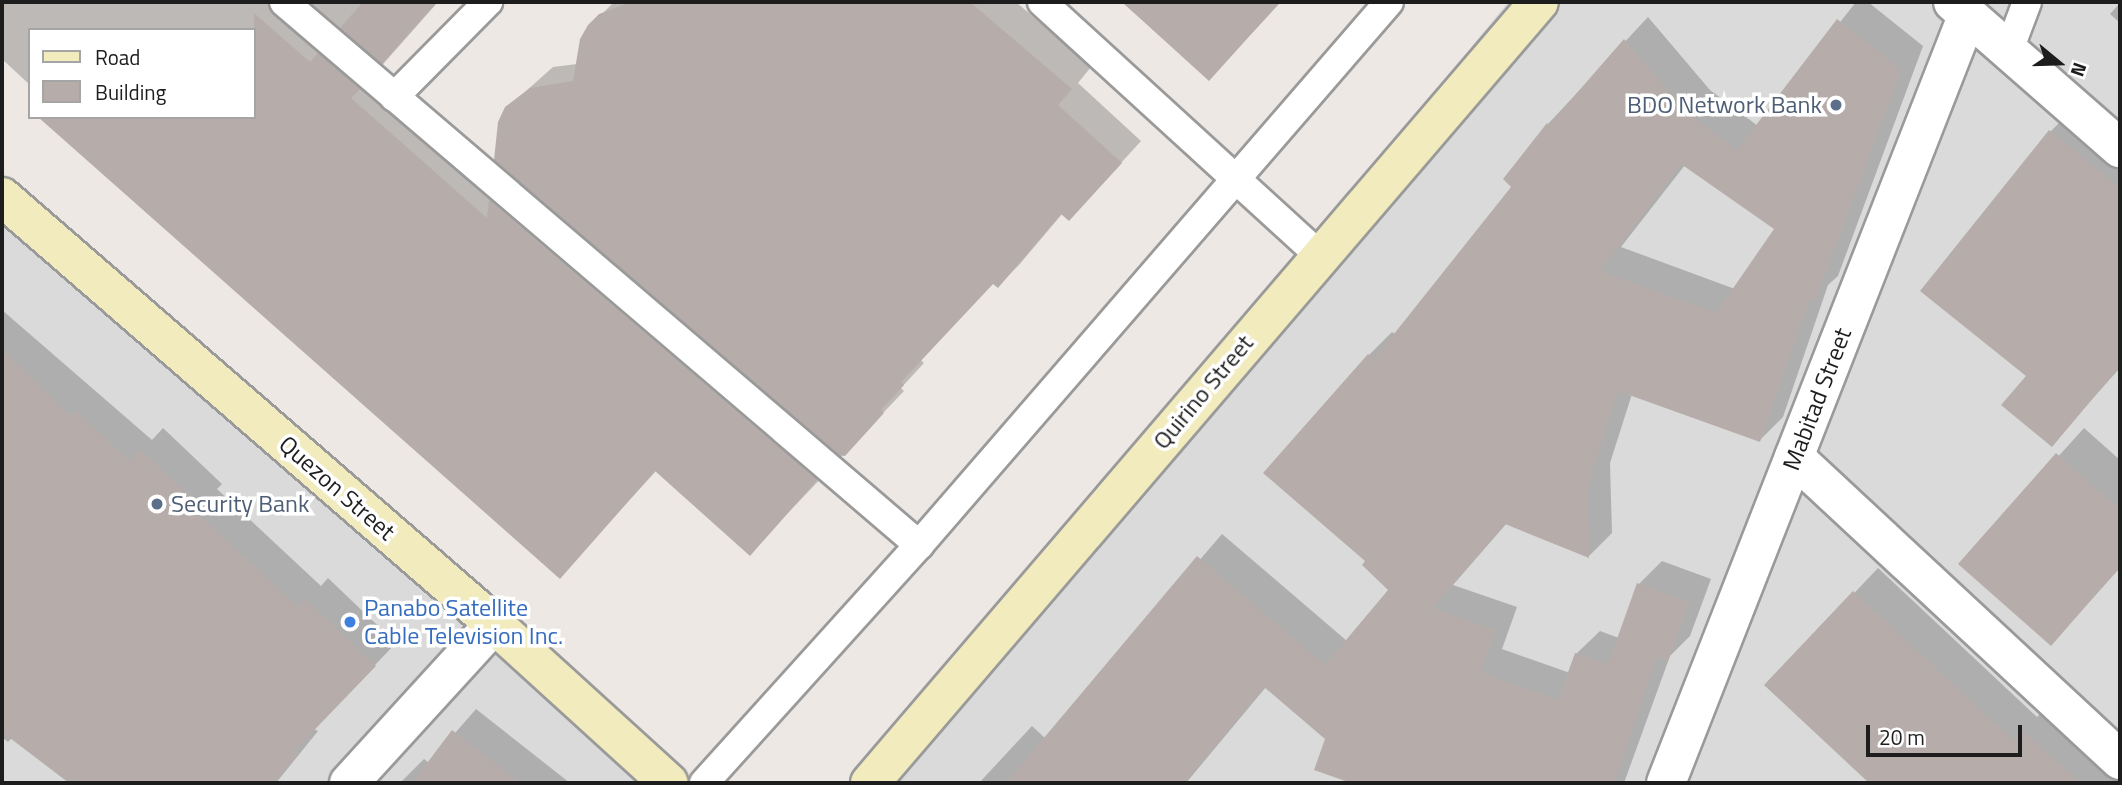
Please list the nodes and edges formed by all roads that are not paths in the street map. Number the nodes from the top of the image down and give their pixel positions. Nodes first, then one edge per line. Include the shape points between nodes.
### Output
1 (284, 2) edge
2 (488, 2) edge
3 (1042, 2) edge
4 (1389, 2) edge
5 (1539, 2) edge
6 (2027, 2) edge
7 (1960, 8) edge
8 (2009, 50) junction
9 (394, 97) junction
10 (2120, 148) edge
11 (1236, 177) junction
12 (2, 197) edge
13 (1319, 255) junction
14 (1794, 457) junction
15 (919, 545) junction
16 (494, 624) junction
17 (2120, 760) edge
18 (349, 783) edge
19 (669, 783) edge
20 (704, 783) edge
21 (870, 783) edge
22 (1666, 783) edge

1 - 9 lane
2 - 9 lane
3 - 11 lane
4 - 11 lane
5 - 13 street, Quirino Street
6 - 8 lane
7 - 8 street
7 - 14 street, Mabitad Street
8 - 10 street
9 - 15 lane
11 - 13 lane
11 - 15 lane
12 - 16 street, Quezon Street
13 - 21 street, Quirino Street
14 - 17 street
14 - 22 street, Mabitad Street
15 - 20 lane
16 - 18 street
16 - 19 street, Quezon Street

